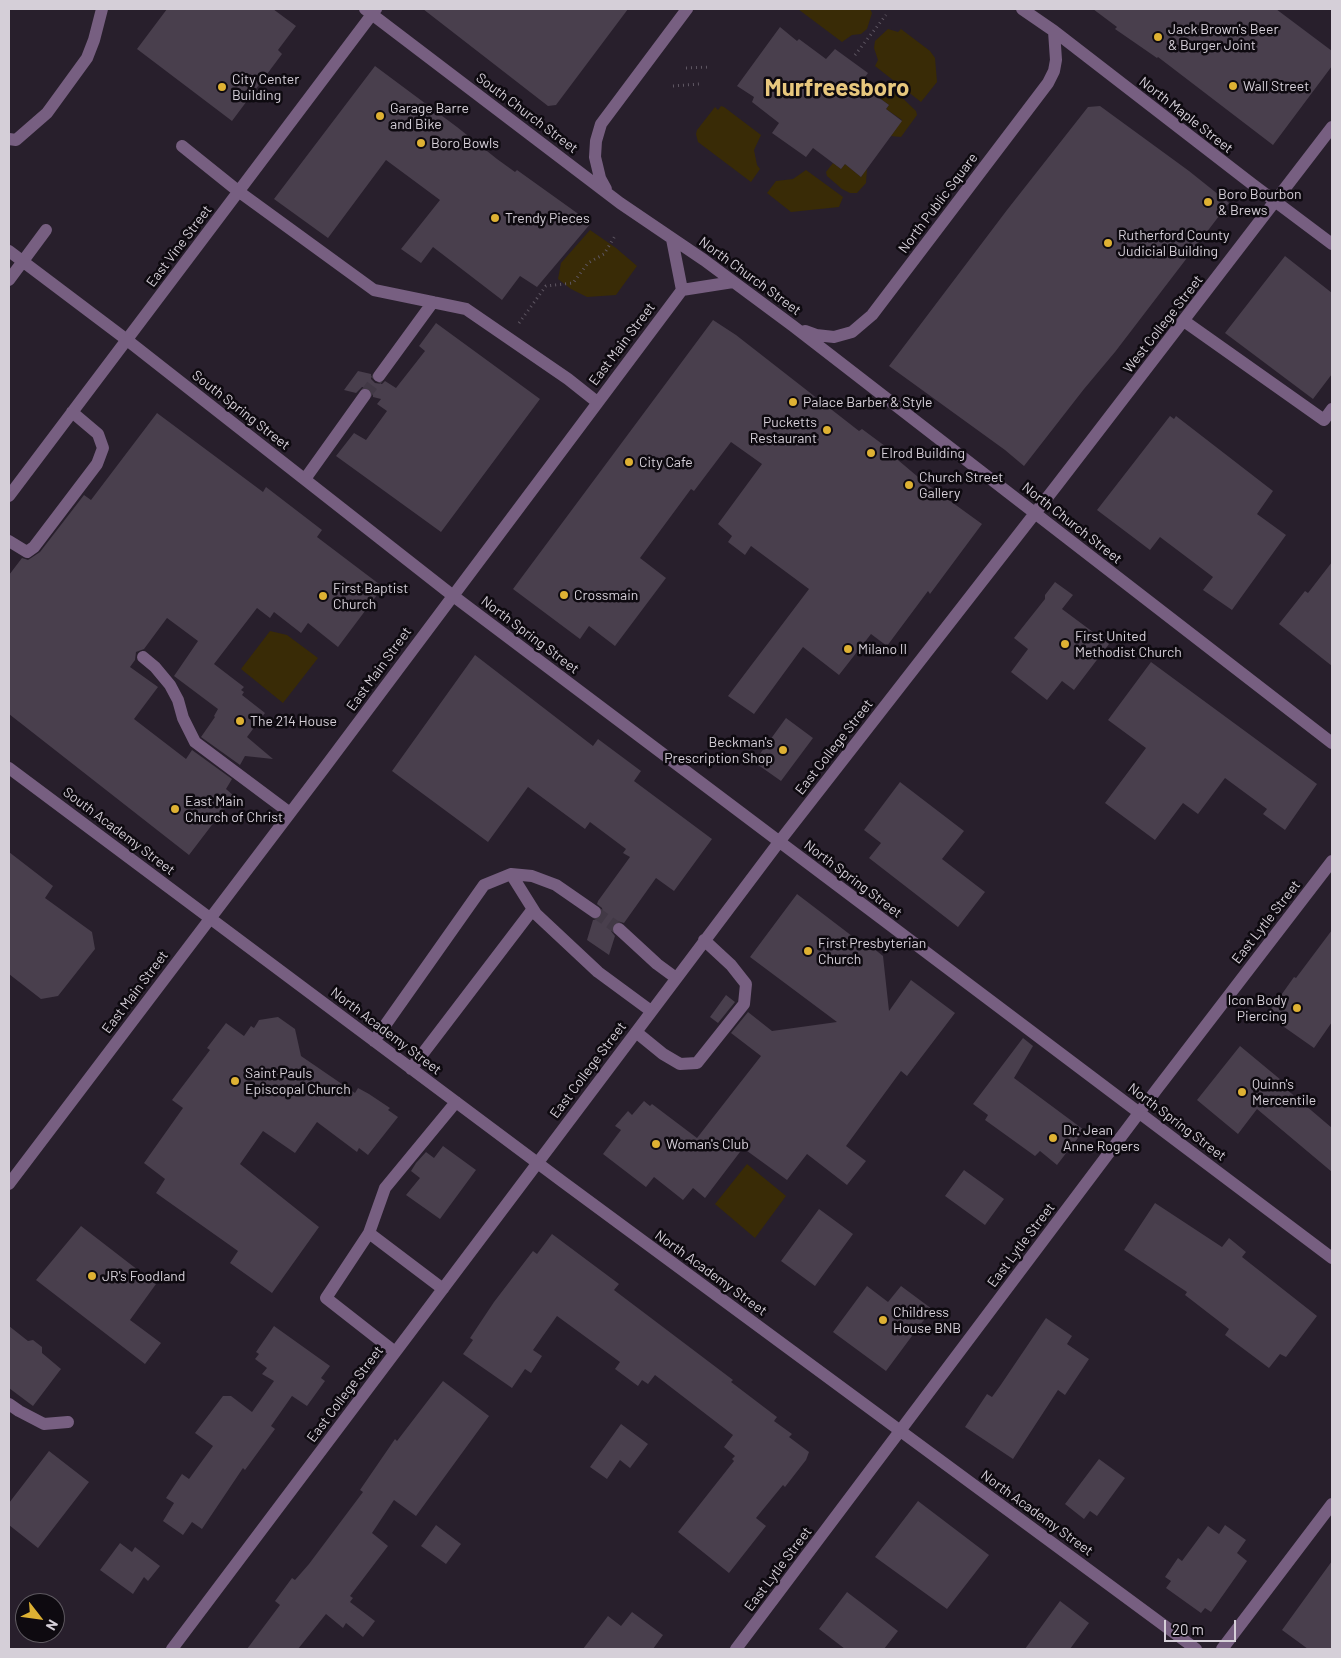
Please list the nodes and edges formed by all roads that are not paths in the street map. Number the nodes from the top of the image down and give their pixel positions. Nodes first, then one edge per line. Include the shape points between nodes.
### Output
1 (102, 9) edge
2 (687, 9) edge
3 (1022, 9) edge
4 (371, 10) edge
5 (1054, 30) junction
6 (1332, 127) edge
7 (9, 140) edge
8 (182, 146) dead end
9 (238, 191) junction
10 (1276, 202) junction
11 (620, 203) junction
12 (46, 230) dead end
13 (672, 239) junction
14 (1332, 244) edge
15 (9, 251) edge
16 (22, 261) junction
17 (9, 280) edge
18 (733, 282) junction
19 (682, 290) junction
20 (432, 302) junction
21 (1184, 321) junction
22 (794, 326) junction
23 (127, 340) junction
24 (380, 376) tunnel mouth
25 (365, 395) tunnel mouth
26 (597, 402) junction
27 (1332, 409) edge
28 (72, 412) junction
29 (305, 479) junction
30 (9, 496) edge
31 (1035, 514) junction
32 (9, 542) edge
33 (452, 595) junction
34 (143, 657) dead end
35 (1332, 743) edge
36 (9, 768) edge
37 (290, 814) junction
38 (779, 842) junction
39 (1332, 861) edge
40 (512, 874) junction
41 (533, 909) junction
42 (595, 912) tunnel mouth
43 (210, 918) junction
44 (619, 929) tunnel mouth
45 (704, 940) junction
46 (676, 978) junction
47 (651, 1011) junction
48 (636, 1032) junction
49 (374, 1041) junction
50 (411, 1069) junction
51 (456, 1102) junction
52 (1139, 1113) junction
53 (537, 1163) junction
54 (9, 1184) edge
55 (369, 1234) junction
56 (1332, 1258) edge
57 (443, 1289) junction
58 (396, 1352) junction
59 (9, 1404) edge
60 (68, 1422) dead end
61 (901, 1431) junction
62 (1332, 1504) edge
63 (172, 1649) edge
64 (736, 1649) edge
65 (1196, 1649) edge
66 (1222, 1649) edge

1 - 7 street via 87,58 46,113 16,140
2 - 11 street via 601,124 595,157 600,178
3 - 5 street, North Maple Street
4 - 9 street, East Vine Street
4 - 11 street, South Church Street
5 - 10 street, North Maple Street
5 - 22 street, North Public Square via 1056,60 1048,83 872,315 852,332 834,337 816,335
6 - 10 street, West College Street
8 - 9 street
9 - 20 street via 374,290
9 - 23 street, East Vine Street
10 - 14 street, North Maple Street
10 - 21 street, West College Street
11 - 13 street, South Church Street
12 - 16 street
13 - 18 street, North Church Street
13 - 19 street
15 - 16 street, South Spring Street
16 - 17 street
16 - 23 street, South Spring Street
18 - 19 street
18 - 22 street, North Church Street
19 - 26 street, East Main Street
20 - 24 street
20 - 26 street via 466,309
21 - 27 street via 1324,420
21 - 31 street, West College Street
22 - 31 street, North Church Street
23 - 28 street, East Vine Street
23 - 29 street, South Spring Street
25 - 29 street
26 - 33 street, East Main Street
28 - 30 street, East Vine Street
28 - 32 street via 98,434 103,448 97,464 34,547 27,552
29 - 33 street, South Spring Street
31 - 35 street, North Church Street
31 - 38 street, East College Street
33 - 37 street, East Main Street
33 - 38 street, North Spring Street
34 - 37 street via 170,685 196,742
36 - 43 street, South Academy Street
37 - 43 street, East Main Street
38 - 45 street, East College Street
38 - 52 street, North Spring Street
39 - 52 street, East Lytle Street
40 - 41 street
40 - 42 street via 532,876 556,885
40 - 49 street via 484,885
41 - 47 street via 598,972
41 - 50 street
43 - 49 street, North Academy Street
43 - 54 street, East Main Street
44 - 46 street
45 - 46 street, East College Street
45 - 48 street via 731,964 746,984 744,1004 697,1064 680,1064
46 - 47 street, East College Street
47 - 48 street, East College Street
48 - 53 street, East College Street
49 - 50 street, North Academy Street
50 - 51 street, North Academy Street
51 - 53 street, North Academy Street
51 - 55 street via 385,1188
52 - 56 street, North Spring Street
52 - 61 street, East Lytle Street
53 - 57 street, East College Street
53 - 61 street, North Academy Street
55 - 57 street
55 - 58 street via 326,1298
57 - 58 street, East College Street
58 - 63 street, East College Street
59 - 60 street via 44,1424
61 - 64 street, East Lytle Street
61 - 65 street, North Academy Street
62 - 66 street

